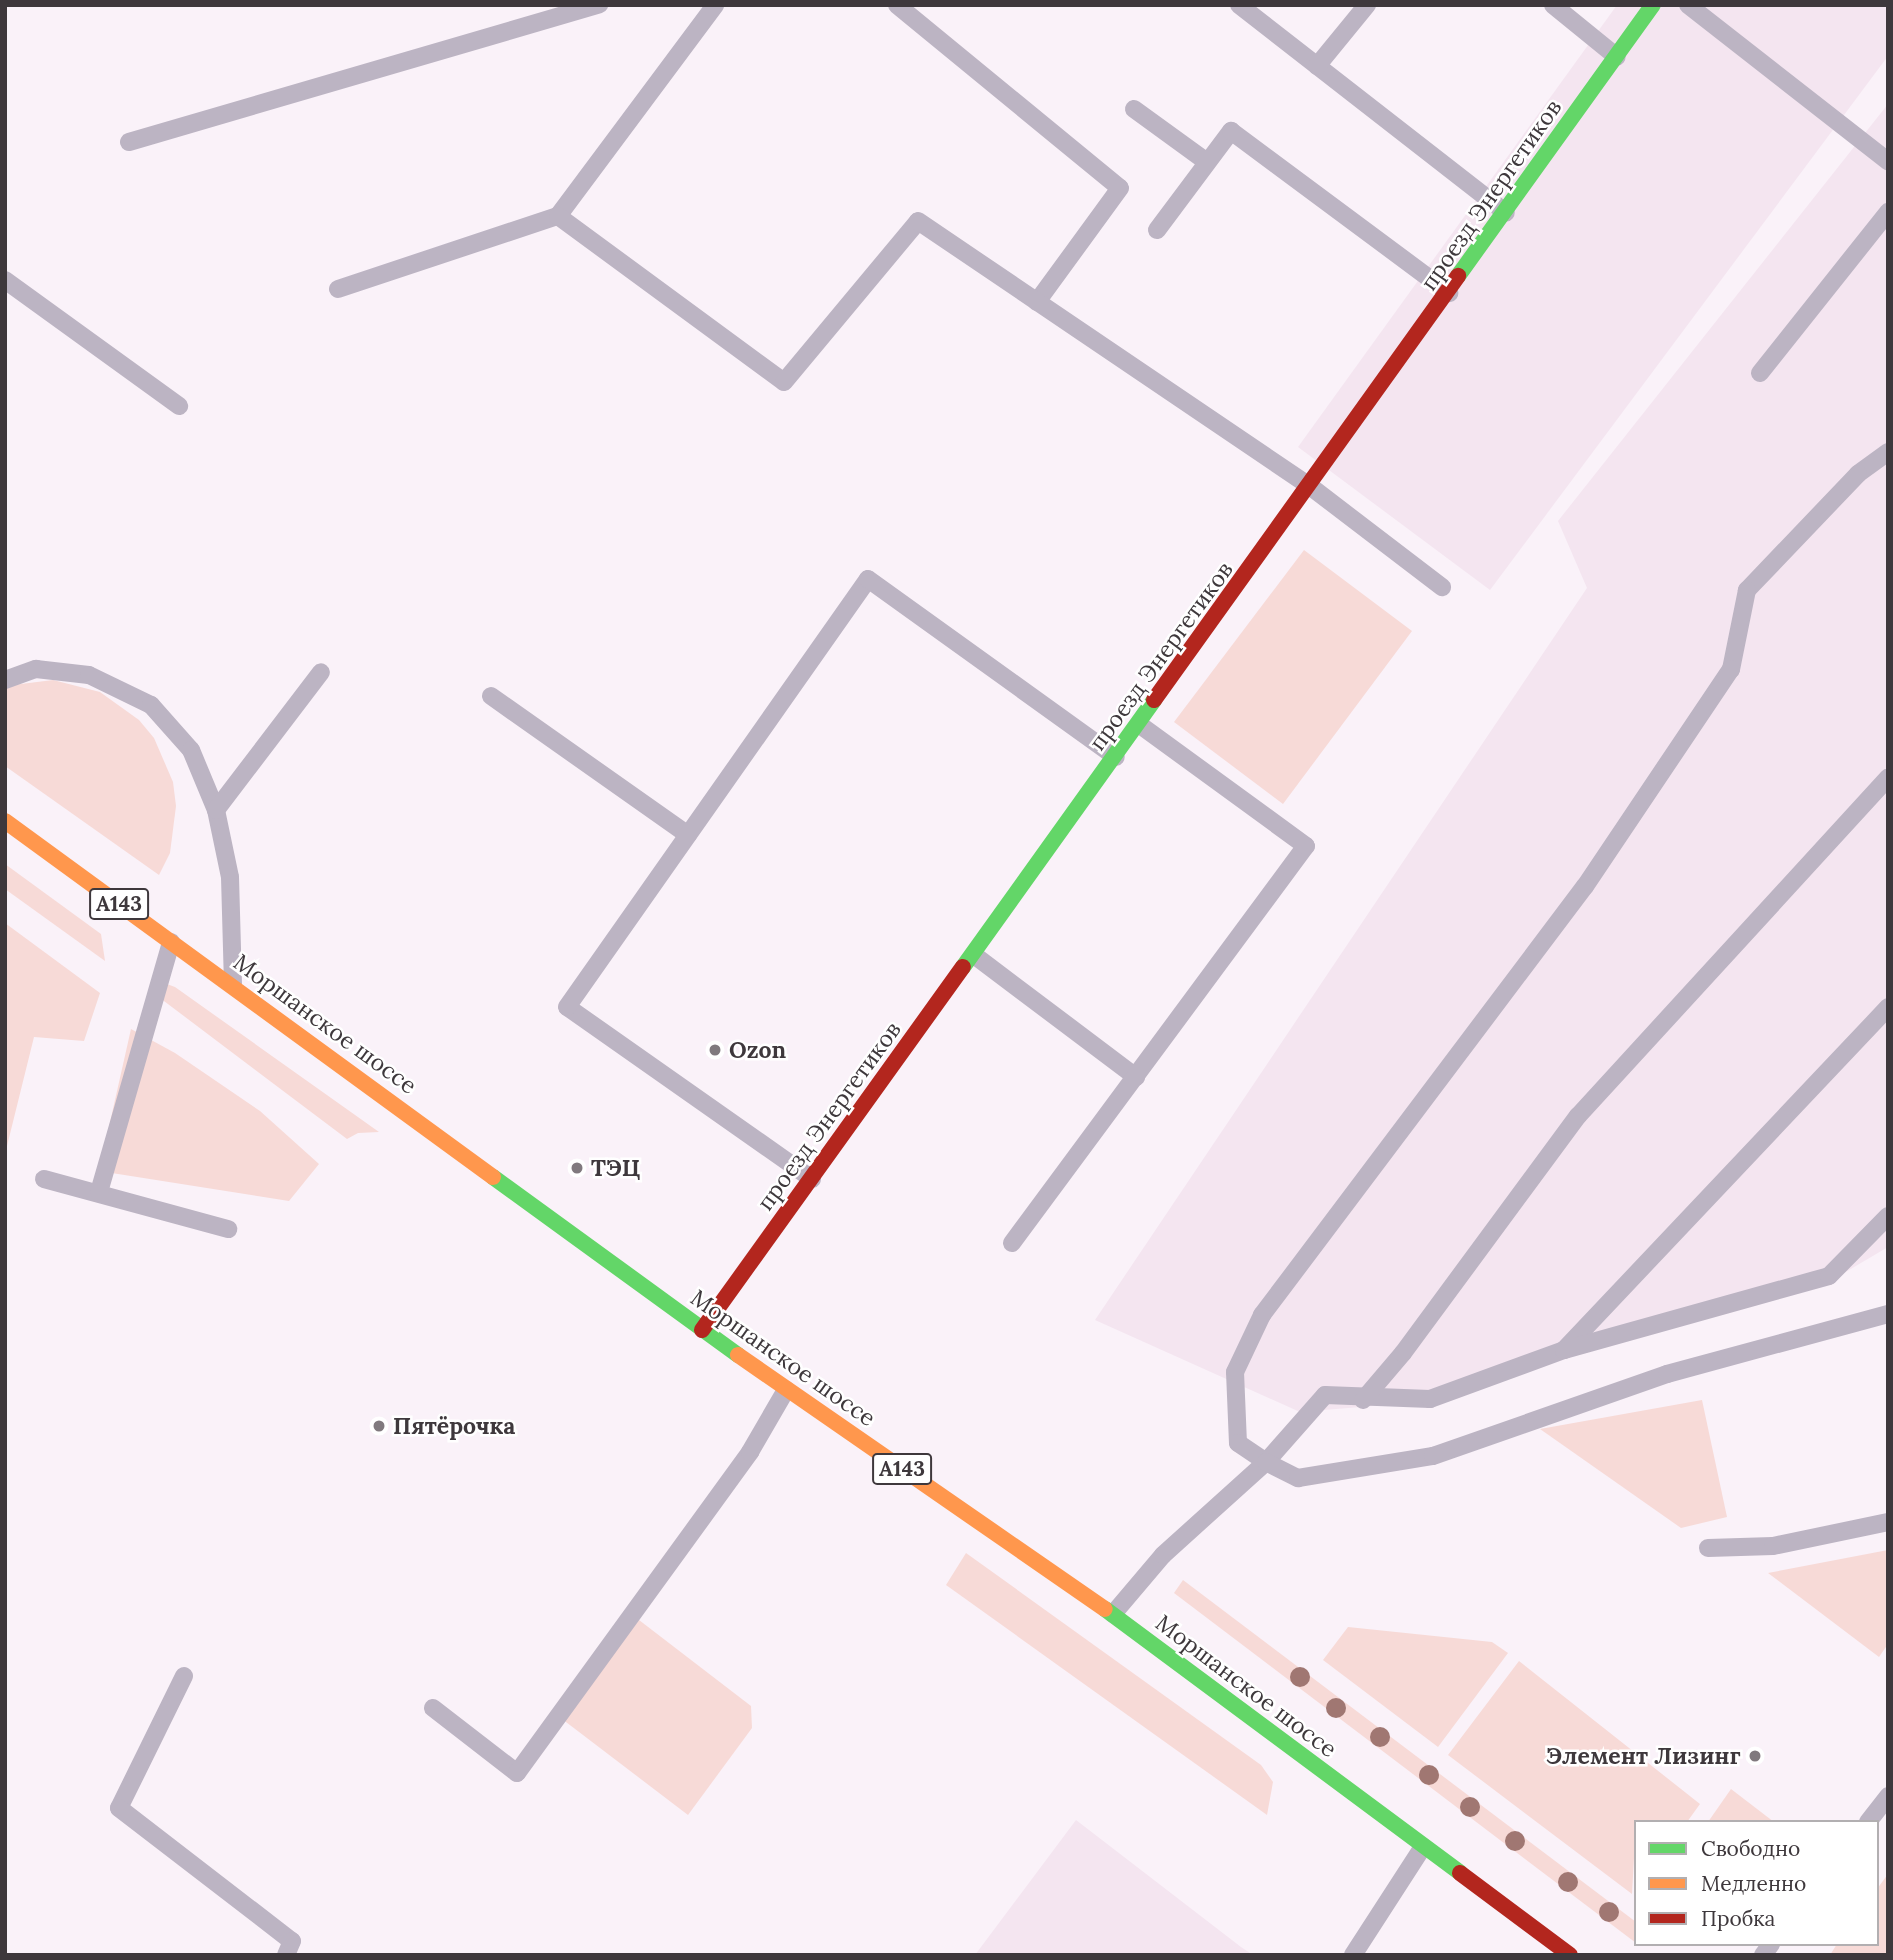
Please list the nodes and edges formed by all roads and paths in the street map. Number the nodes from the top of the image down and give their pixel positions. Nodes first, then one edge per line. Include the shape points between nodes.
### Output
1 (598, 5) edge
2 (715, 5) edge
3 (897, 5) edge
4 (1239, 5) edge
5 (1367, 5) edge
6 (1553, 5) edge
7 (1653, 5) edge
8 (1688, 5) edge
9 (1617, 57) junction
10 (1317, 66) junction
11 (1134, 108) dead end
12 (129, 142) dead end
13 (1888, 161) edge
14 (1207, 162) junction
15 (1506, 212) junction
16 (1888, 212) edge
17 (558, 216) junction
18 (1157, 230) dead end
19 (5, 280) edge
20 (338, 289) dead end
21 (1449, 293) junction
22 (1037, 302) junction
23 (1760, 373) dead end
24 (179, 406) dead end
25 (1888, 452) edge
26 (1311, 487) junction
27 (1442, 587) dead end
28 (321, 672) dead end
29 (5, 680) edge
30 (491, 695) dead end
31 (1140, 725) junction
32 (1116, 757) junction
33 (1888, 778) edge
34 (216, 810) junction
35 (5, 821) edge
36 (688, 835) junction
37 (171, 942) junction
38 (974, 955) junction
39 (233, 984) junction
40 (1888, 1007) edge
41 (1136, 1077) junction
42 (44, 1179) dead end
43 (812, 1179) junction
44 (99, 1192) junction
45 (1888, 1216) edge
46 (228, 1229) dead end
47 (1012, 1243) dead end
48 (1888, 1314) edge
49 (702, 1331) junction
50 (1564, 1350) junction
51 (786, 1390) junction
52 (1363, 1399) junction
53 (1266, 1462) junction
54 (1888, 1522) edge
55 (1708, 1548) dead end
56 (1113, 1614) junction
57 (184, 1676) dead end
58 (433, 1708) dead end
59 (1888, 1796) edge
60 (1870, 1820) edge
61 (1423, 1847) junction
62 (286, 1955) edge
63 (1353, 1955) edge
64 (1570, 1955) edge

1 - 12 lane
2 - 17 lane
3 - 22 lane via 1120,188
4 - 10 lane
5 - 10 lane
6 - 9 lane
7 - 9 main road, проезд Энергетиков
8 - 13 lane
9 - 15 main road, проезд Энергетиков
10 - 15 lane
11 - 14 lane
14 - 18 lane
14 - 21 lane via 1231,131
15 - 21 main road, проезд Энергетиков
16 - 23 lane
17 - 20 lane
17 - 22 lane via 784,382 918,221
19 - 24 lane
21 - 26 main road, проезд Энергетиков
22 - 26 lane
25 - 53 lane via 1858,474 1747,590 1731,669 1585,886 1262,1315 1235,1372 1238,1443
26 - 27 lane
26 - 31 main road, проезд Энергетиков
28 - 34 lane
29 - 34 lane via 36,669 89,675 151,705 191,750
30 - 36 lane
31 - 32 main road, проезд Энергетиков
31 - 41 lane via 1306,846
32 - 36 lane via 868,579
32 - 38 main road, проезд Энергетиков
33 - 52 lane via 1578,1116 1403,1353
34 - 39 lane via 230,877
35 - 37 main road, Моршанское шоссе / А143
36 - 43 lane via 567,1007
37 - 39 main road, Моршанское шоссе / А143
37 - 44 lane
38 - 41 lane
38 - 43 main road, проезд Энергетиков
39 - 49 main road, Моршанское шоссе / А143
40 - 50 lane
41 - 47 lane
42 - 44 lane
43 - 49 main road, проезд Энергетиков
44 - 46 lane
45 - 50 lane via 1829,1276
48 - 53 lane via 1667,1374 1433,1455 1298,1478
49 - 51 main road, Моршанское шоссе / А143
50 - 52 lane via 1430,1399
51 - 56 main road, Моршанское шоссе / А143
51 - 58 lane via 750,1452 517,1773
52 - 53 lane via 1325,1395
53 - 56 lane via 1163,1555
54 - 55 lane via 1773,1546
56 - 61 main road, Моршанское шоссе / А143
57 - 62 lane via 119,1808 292,1941
59 - 60 lane
61 - 63 lane
61 - 64 main road, Моршанское шоссе / А143

